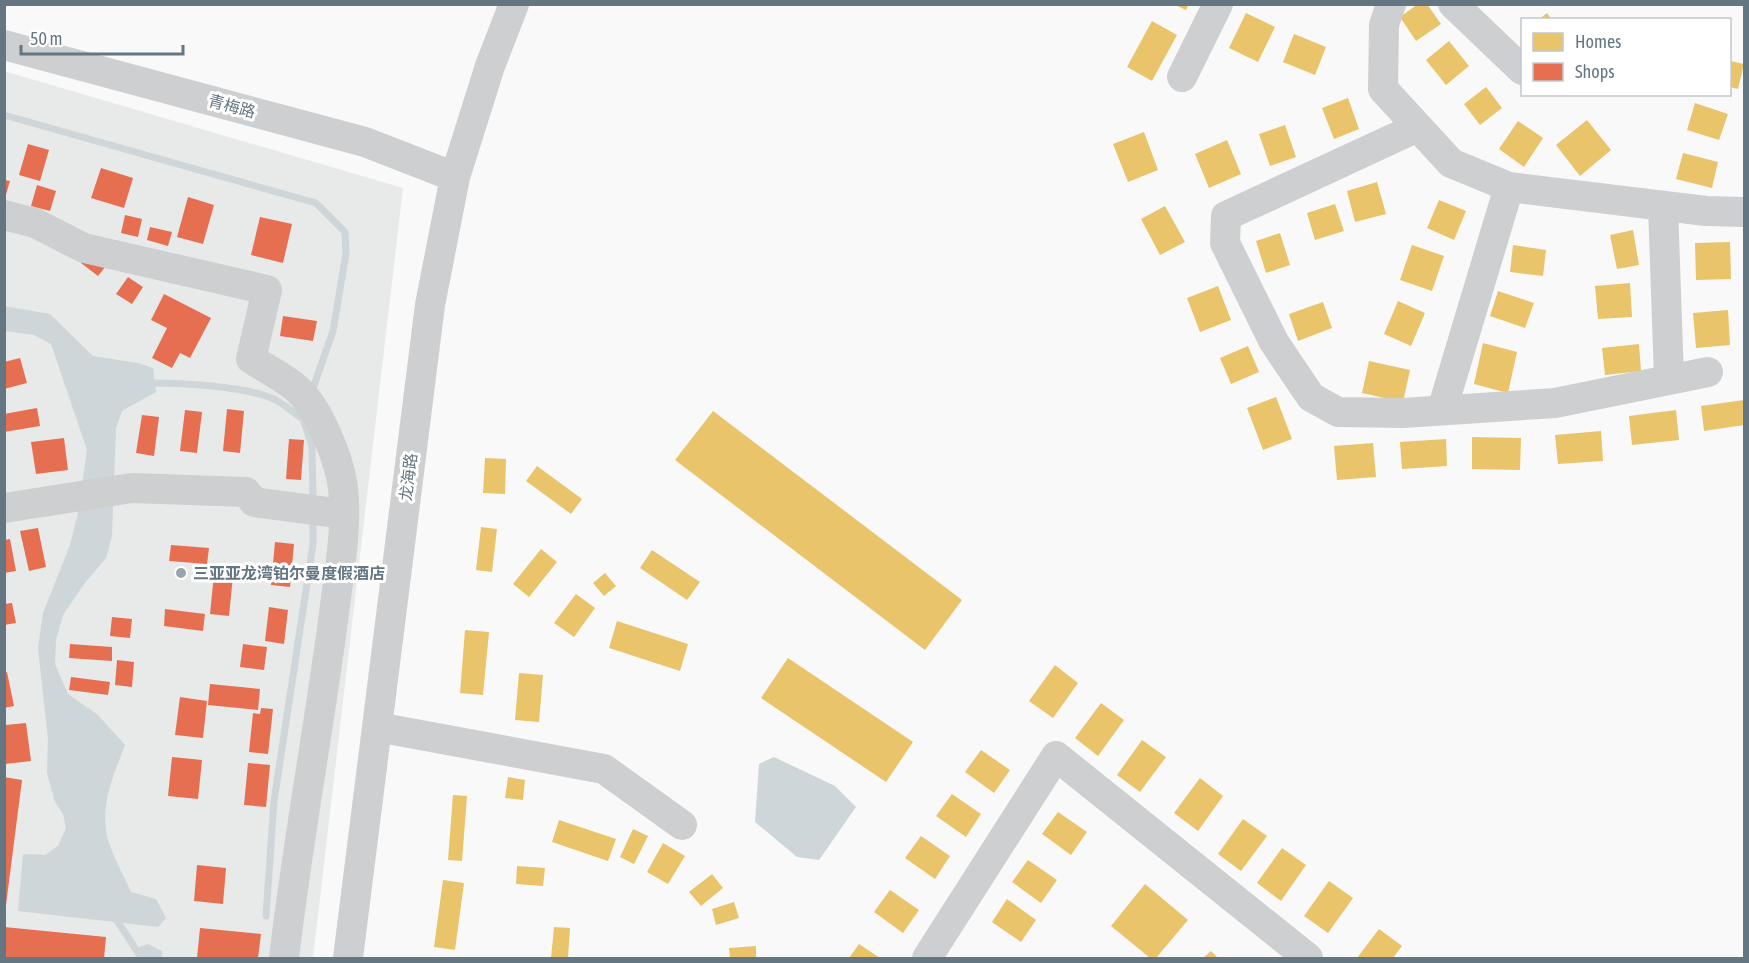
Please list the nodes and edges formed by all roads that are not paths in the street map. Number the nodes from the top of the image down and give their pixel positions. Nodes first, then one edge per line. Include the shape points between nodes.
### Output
1 (514, 4) edge
2 (1218, 4) edge
3 (1391, 4) edge
4 (1453, 4) edge
5 (4, 45) edge
6 (1521, 69) edge
7 (1182, 77) dead end
8 (1418, 127) junction
9 (455, 177) junction
10 (1509, 187) junction
11 (1663, 206) junction
12 (1743, 206) edge
13 (4, 215) edge
14 (1708, 372) dead end
15 (1669, 378) junction
16 (1442, 410) junction
17 (4, 508) edge
18 (344, 514) junction
19 (377, 727) junction
20 (682, 825) dead end
21 (284, 958) edge
22 (348, 958) edge
23 (927, 958) edge
24 (1308, 958) edge

1 - 9 street, 龙海路
2 - 7 street
3 - 8 street via 1384,25 1383,89
4 - 6 street
5 - 9 street, 青梅路 via 365,142
8 - 10 street via 1451,163
8 - 16 street via 1226,216 1225,243 1274,342 1311,397 1338,412
9 - 19 street, 龙海路 via 430,305
10 - 11 street
10 - 16 street
11 - 12 street
11 - 15 street
13 - 18 street via 35,223 84,248 267,290 251,359 297,389 318,416 340,472
14 - 15 street
15 - 16 street via 1555,403
17 - 18 street via 132,488 246,492 254,502
18 - 21 street via 327,672
19 - 20 street via 604,769
19 - 22 street, 龙海路
23 - 24 street via 1056,756

